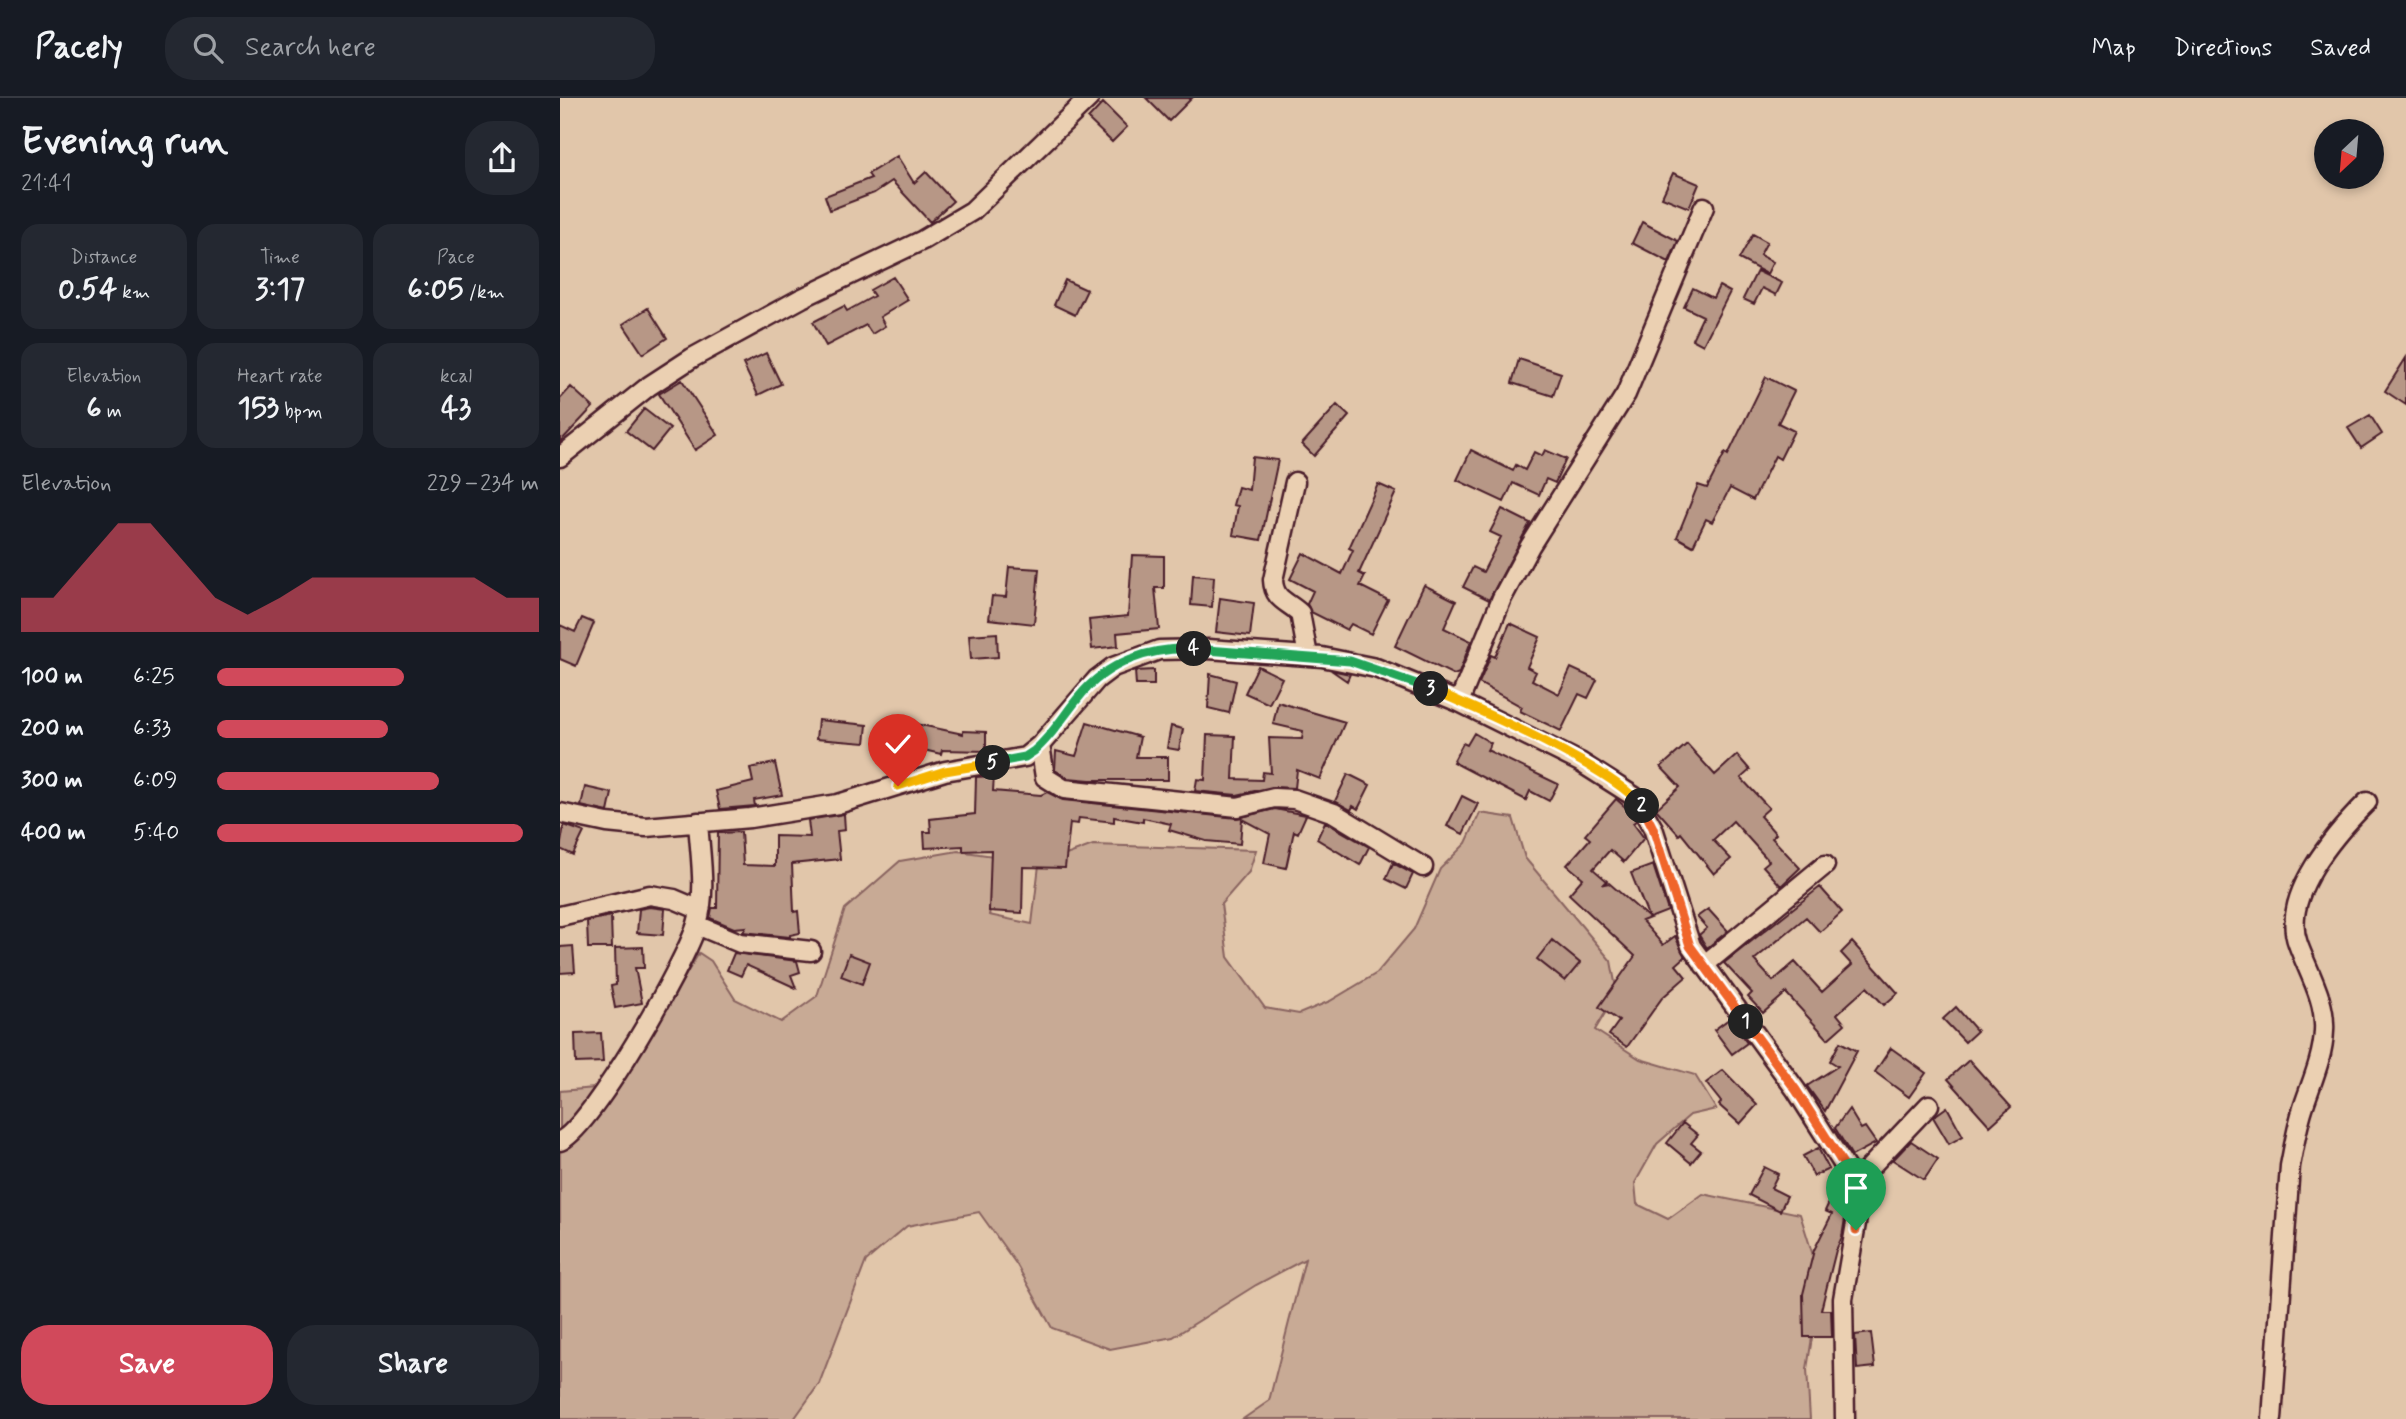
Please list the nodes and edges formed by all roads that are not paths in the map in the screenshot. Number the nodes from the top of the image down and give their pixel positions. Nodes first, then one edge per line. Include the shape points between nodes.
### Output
1 (1089, 98) edge
2 (1704, 206) dead end
3 (560, 457) edge
4 (1295, 482) dead end
5 (1308, 656) junction
6 (1459, 702) junction
7 (1041, 746) junction
8 (2367, 802) dead end
9 (560, 813) edge
10 (698, 822) junction
11 (1825, 864) dead end
12 (1423, 867) dead end
13 (560, 916) edge
14 (699, 917) junction
15 (811, 951) dead end
16 (1704, 965) junction
17 (1929, 1105) dead end
18 (560, 1141) edge
19 (1854, 1184) junction
20 (1845, 1419) edge
21 (2272, 1419) edge

1 - 3 street via 972,211 692,358
2 - 6 street via 1626,394 1530,545 1502,598
4 - 5 street via 1273,580 1280,600 1300,613
5 - 6 street via 1376,668
5 - 7 street via 1183,648 1135,657 1097,679
6 - 16 street via 1580,762 1635,797 1653,828 1687,938
7 - 10 street via 1025,757 945,771 838,804
7 - 12 street via 1045,777 1064,789 1238,807 1274,798 1307,802 1334,813
8 - 21 street via 2322,853 2295,917 2296,940 2321,1002 2324,1032 2290,1166
9 - 10 street via 646,827
10 - 14 street
11 - 16 street
13 - 14 street via 650,895 674,899
14 - 15 street via 740,943
14 - 18 street via 675,975 631,1048 580,1125
16 - 19 street via 1796,1090
17 - 19 street
19 - 20 street via 1860,1206 1843,1299

